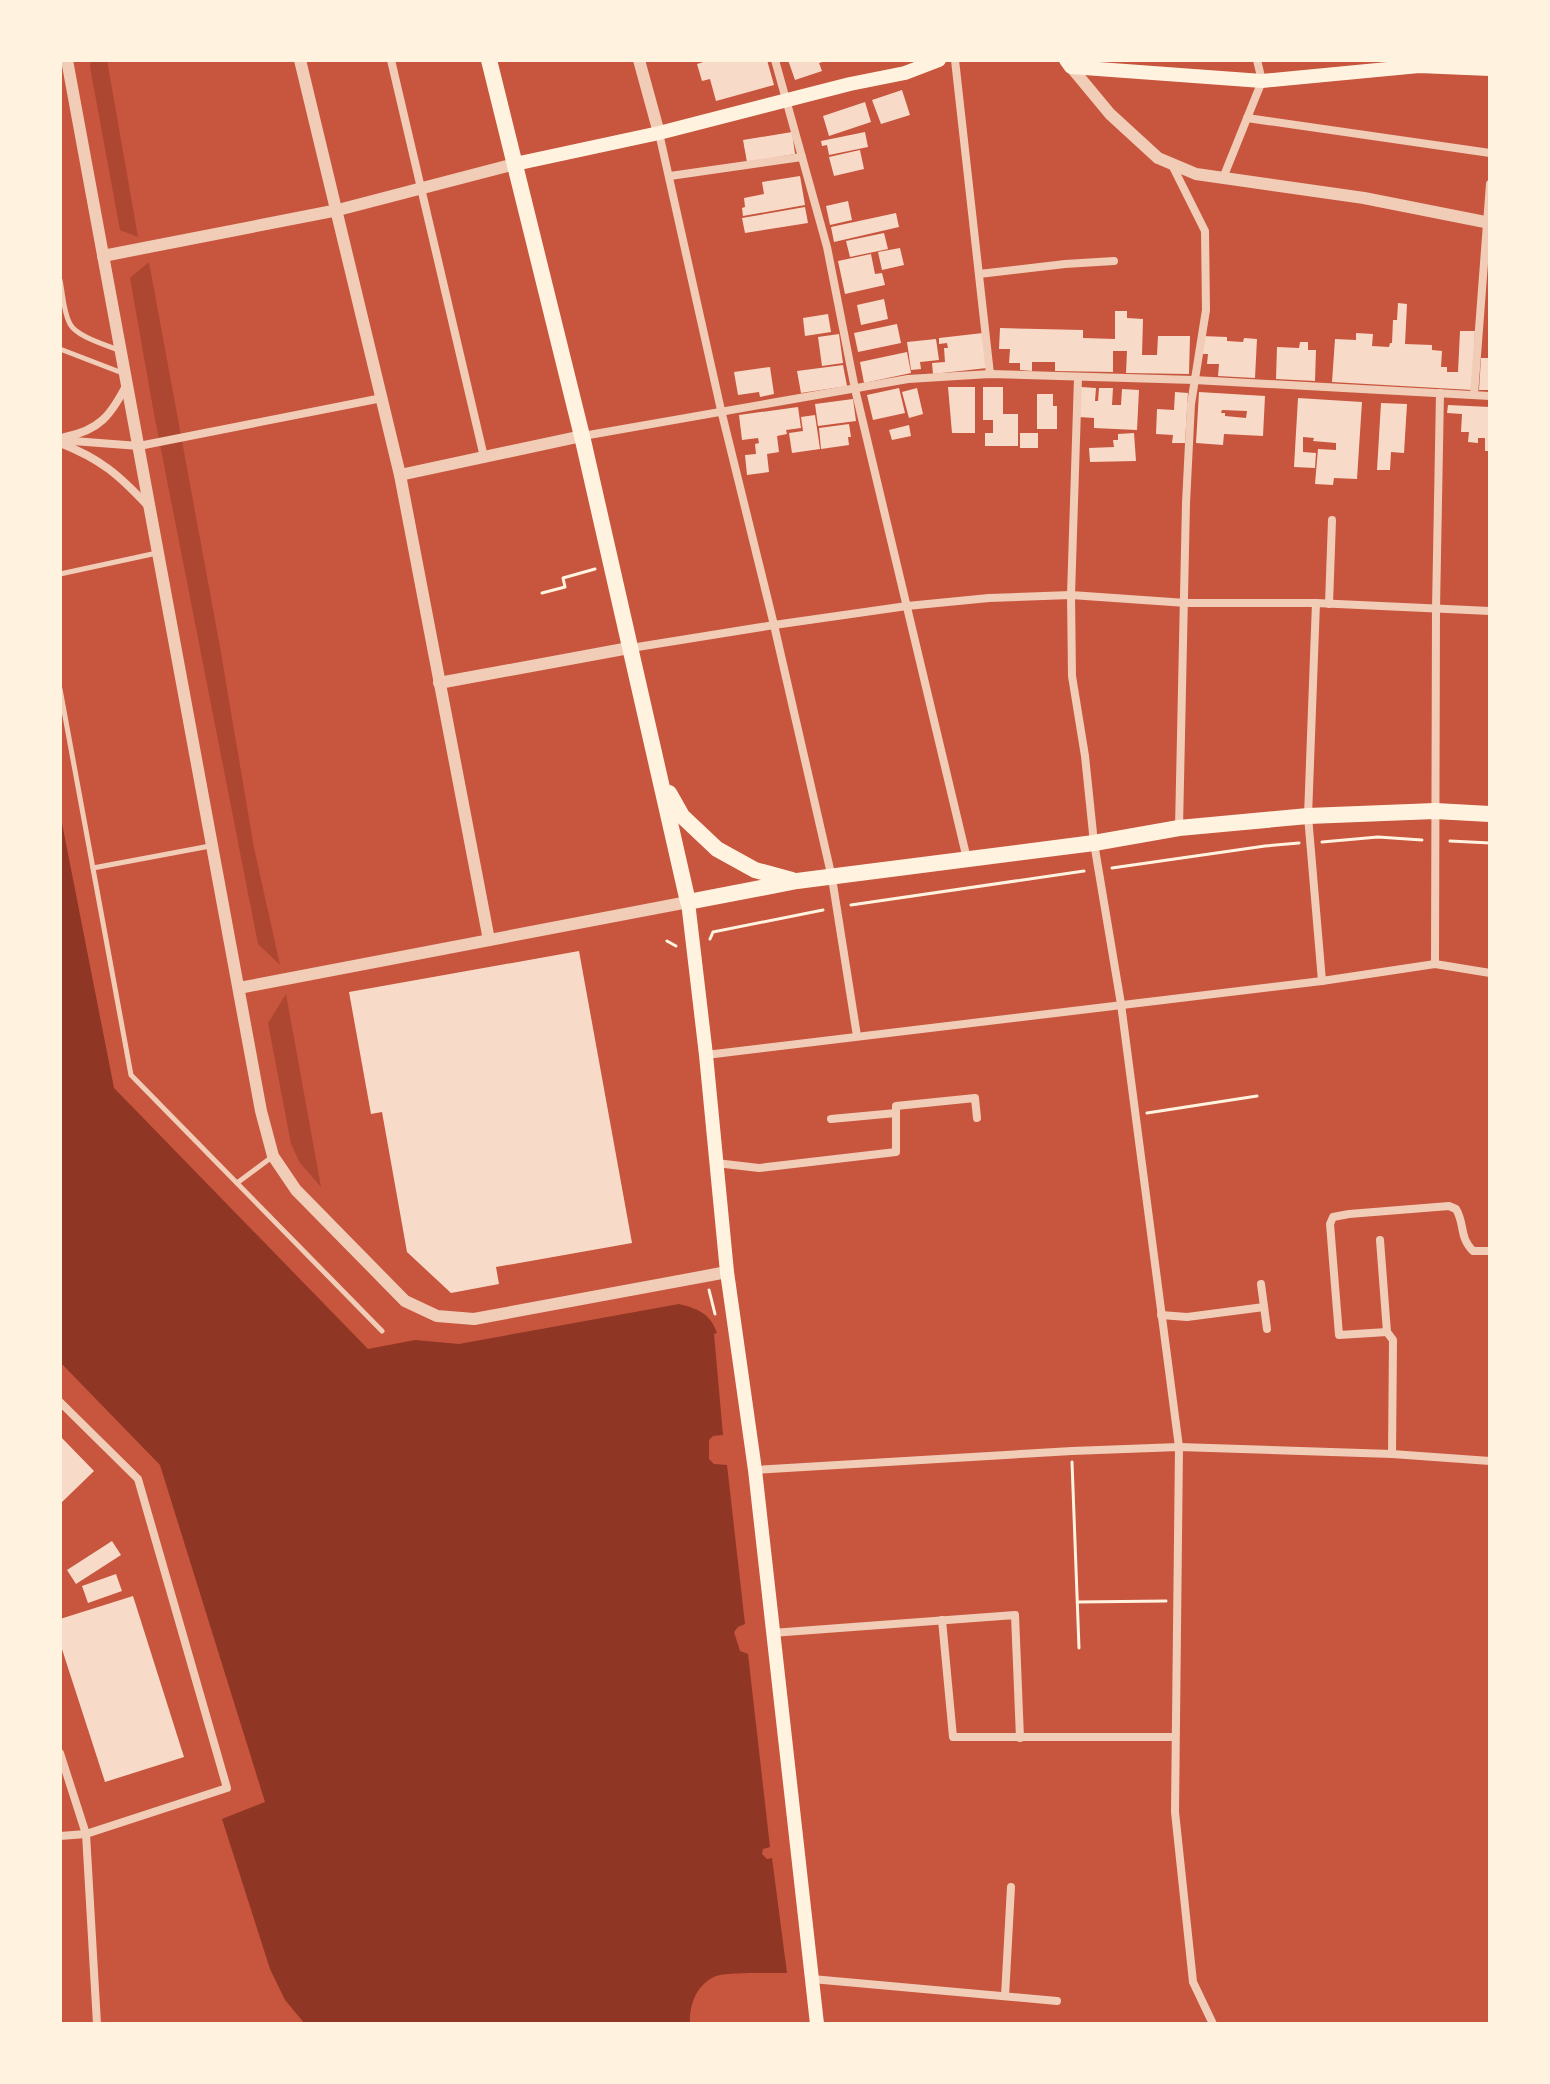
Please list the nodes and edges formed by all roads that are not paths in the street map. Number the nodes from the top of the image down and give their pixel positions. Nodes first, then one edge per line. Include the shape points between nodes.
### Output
1 (67, 60) edge
2 (300, 60) edge
3 (391, 60) edge
4 (489, 60) edge
5 (639, 60) edge
6 (775, 60) edge
7 (939, 60) edge
8 (955, 60) edge
9 (1257, 60) edge
10 (1068, 64) edge
11 (1490, 69) edge
12 (1262, 81) junction
13 (786, 100) junction
14 (1247, 118) junction
15 (659, 133) junction
16 (1490, 153) edge
17 (802, 157) junction
18 (515, 164) junction
19 (1172, 165) junction
20 (670, 176) junction
21 (1223, 178) junction
22 (1490, 184) edge
23 (422, 187) junction
24 (338, 210) junction
25 (1488, 223) edge
26 (103, 256) junction
27 (1114, 261) dead end
28 (979, 274) junction
29 (60, 280) edge
30 (60, 349) edge
31 (121, 352) junction
32 (990, 374) junction
33 (1078, 378) junction
34 (126, 379) junction
35 (1194, 380) junction
36 (855, 389) junction
37 (1440, 393) junction
38 (1474, 395) junction
39 (1490, 396) edge
40 (382, 398) junction
41 (721, 410) junction
42 (582, 436) junction
43 (60, 440) edge
44 (139, 446) junction
45 (484, 457) junction
46 (400, 475) junction
47 (151, 510) junction
48 (1332, 520) dead end
49 (159, 553) junction
50 (60, 574) edge
51 (1071, 595) junction
52 (1186, 603) junction
53 (1316, 603) junction
54 (1329, 604) junction
55 (907, 606) junction
56 (1436, 609) junction
57 (1490, 611) edge
58 (774, 625) junction
59 (629, 648) junction
60 (439, 683) junction
61 (60, 689) edge
62 (660, 777) junction
63 (1435, 811) junction
64 (1490, 814) edge
65 (1308, 816) junction
66 (1179, 828) junction
67 (1094, 843) junction
68 (213, 846) junction
69 (967, 860) junction
70 (93, 868) junction
71 (832, 878) junction
72 (797, 881) junction
73 (688, 902) junction
74 (489, 940) junction
75 (1435, 964) junction
76 (1490, 973) edge
77 (1322, 981) junction
78 (239, 988) junction
79 (1121, 1004) junction
80 (857, 1036) junction
81 (706, 1055) junction
82 (896, 1113) junction
83 (977, 1118) dead end
84 (831, 1119) dead end
85 (273, 1156) junction
86 (716, 1163) junction
87 (237, 1183) junction
88 (1380, 1240) dead end
89 (1490, 1251) edge
90 (727, 1272) junction
91 (1261, 1284) dead end
92 (1264, 1307) junction
93 (1161, 1315) junction
94 (1267, 1329) dead end
95 (382, 1331) dead end
96 (1387, 1332) junction
97 (60, 1402) edge
98 (1179, 1447) junction
99 (1392, 1454) junction
100 (1490, 1461) edge
101 (755, 1470) junction
102 (942, 1620) junction
103 (772, 1633) junction
104 (1175, 1737) junction
105 (1020, 1738) junction
106 (60, 1753) edge
107 (86, 1834) junction
108 (60, 1836) edge
109 (1011, 1887) dead end
110 (812, 1979) junction
111 (1005, 1996) junction
112 (1057, 2001) dead end
113 (97, 2024) edge
114 (817, 2024) edge
115 (1213, 2024) edge

1 - 26 street
2 - 24 street
3 - 23 street
4 - 18 highway
5 - 15 street
6 - 13 street
7 - 13 main road
8 - 28 street
9 - 12 street
10 - 12 main road
10 - 19 street via 1110,114
11 - 12 main road via 1419,66
12 - 14 street
13 - 15 main road
13 - 17 street
14 - 16 street
14 - 21 street
15 - 18 main road
15 - 20 street
17 - 20 street
17 - 36 street via 827,247
18 - 23 street
18 - 42 highway
19 - 21 street
19 - 35 street via 1205,231 1206,310
20 - 41 street
21 - 25 street
22 - 25 street
23 - 24 street
23 - 45 street
24 - 26 street
24 - 40 street
25 - 38 street
26 - 31 street
27 - 28 street
28 - 32 street
29 - 31 lane via 65,309 77,333
30 - 34 lane
31 - 34 street
32 - 33 street
32 - 36 street via 908,379
33 - 35 street
33 - 51 street
34 - 43 street via 103,421
34 - 44 street
35 - 37 street
35 - 52 street
36 - 41 street
36 - 55 street
37 - 38 street
37 - 56 street
38 - 39 street
40 - 44 street
40 - 46 street
41 - 42 street
41 - 58 street
42 - 45 street
42 - 59 highway
43 - 44 street
43 - 47 street via 103,463
44 - 47 street
45 - 46 street
46 - 60 street
47 - 49 street
48 - 54 street
49 - 50 lane
49 - 68 street
51 - 52 street
51 - 55 street
51 - 67 street via 1072,676
52 - 53 street
52 - 66 street
53 - 54 street
53 - 65 street
54 - 56 street
55 - 58 street
55 - 69 street
56 - 57 street
56 - 63 street
58 - 59 street
58 - 71 street
59 - 60 street
59 - 62 highway
60 - 74 street
61 - 70 lane
62 - 72 highway via 682,816 717,849 755,870
62 - 73 highway
63 - 64 highway
63 - 65 highway
63 - 75 street
65 - 66 highway
65 - 77 street
66 - 67 highway
67 - 69 highway
67 - 79 street
68 - 70 lane
68 - 78 street
69 - 71 highway
70 - 87 lane via 131,1075
71 - 72 highway
71 - 80 street
72 - 73 highway
73 - 74 street
73 - 81 main road
74 - 78 street
75 - 76 street
75 - 77 street
77 - 79 street
78 - 85 street
79 - 80 street
79 - 93 street
80 - 81 street
81 - 86 main road
82 - 83 street via 896,1106 975,1098
82 - 84 street
82 - 86 street via 896,1152 759,1168
85 - 87 lane
85 - 90 street via 296,1190 405,1301 437,1316 474,1319
86 - 90 main road
87 - 95 lane
88 - 96 street
89 - 96 street via 1473,1251 1465,1243 1461,1217 1449,1206 1333,1217 1339,1335
90 - 101 main road
91 - 92 street
92 - 93 street via 1187,1317
92 - 94 street
93 - 98 street
96 - 99 street via 1393,1340
97 - 107 street via 138,1479 227,1788
98 - 99 street
98 - 101 street
98 - 104 street
99 - 100 street
101 - 103 main road
102 - 103 street
102 - 105 street via 953,1737
102 - 105 street via 1015,1615
103 - 110 main road
104 - 105 street
104 - 115 street via 1175,1812 1193,1982
106 - 107 street
107 - 108 street
107 - 113 street
109 - 111 street
110 - 111 street
110 - 114 main road
111 - 112 street

